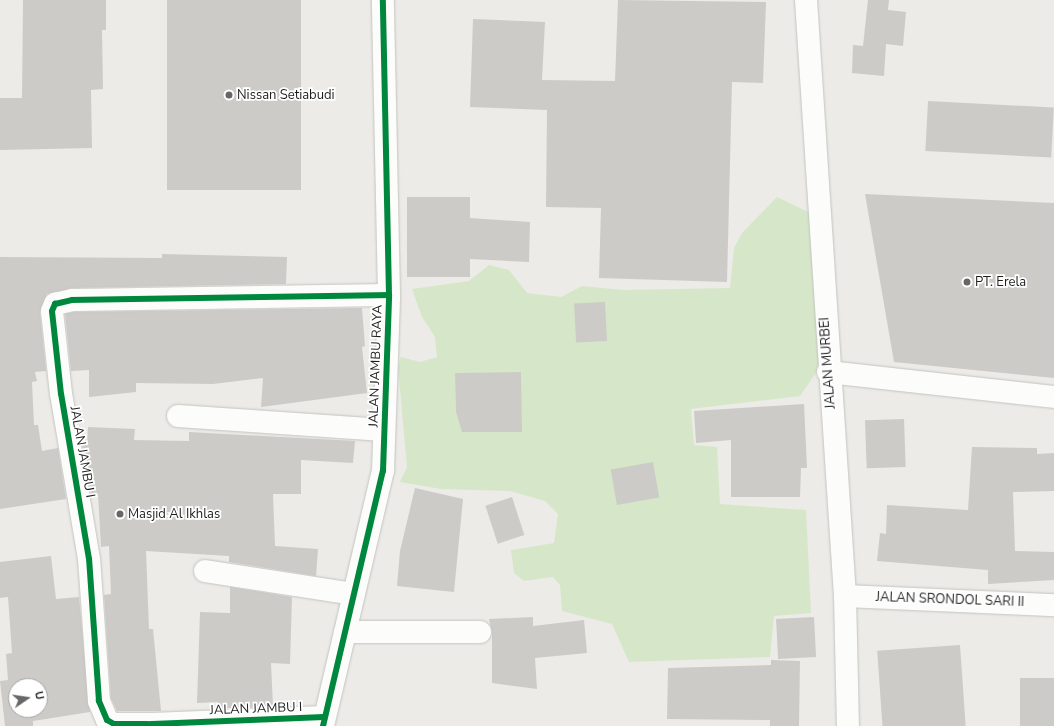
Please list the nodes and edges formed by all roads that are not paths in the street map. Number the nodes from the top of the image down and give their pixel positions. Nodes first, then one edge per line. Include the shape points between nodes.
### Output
1 (383, 0) edge
2 (806, 0) edge
3 (390, 295) junction
4 (828, 372) junction
5 (1054, 397) edge
6 (178, 416) dead end
7 (384, 430) junction
8 (205, 571) dead end
9 (353, 594) junction
10 (845, 596) junction
11 (1054, 605) edge
12 (345, 632) junction
13 (480, 632) dead end
14 (323, 722) edge
15 (848, 726) edge

1 - 3 street, JALAN JAMBU RAYA
2 - 4 street, JALAN MURBEI
3 - 7 street, JALAN JAMBU RAYA
3 - 14 street, JALAN JAMBU I via 72,300 55,304 52,311 61,394 89,559 99,701 107,720 114,724
4 - 5 street
4 - 10 street, JALAN MURBEI
6 - 7 street
7 - 9 street, JALAN JAMBU RAYA via 376,508
8 - 9 street
9 - 12 street, JALAN JAMBU RAYA
10 - 11 street, JALAN SRONDOL SARI II
10 - 15 street, JALAN MURBEI
12 - 13 street
12 - 14 street, JALAN JAMBU RAYA

